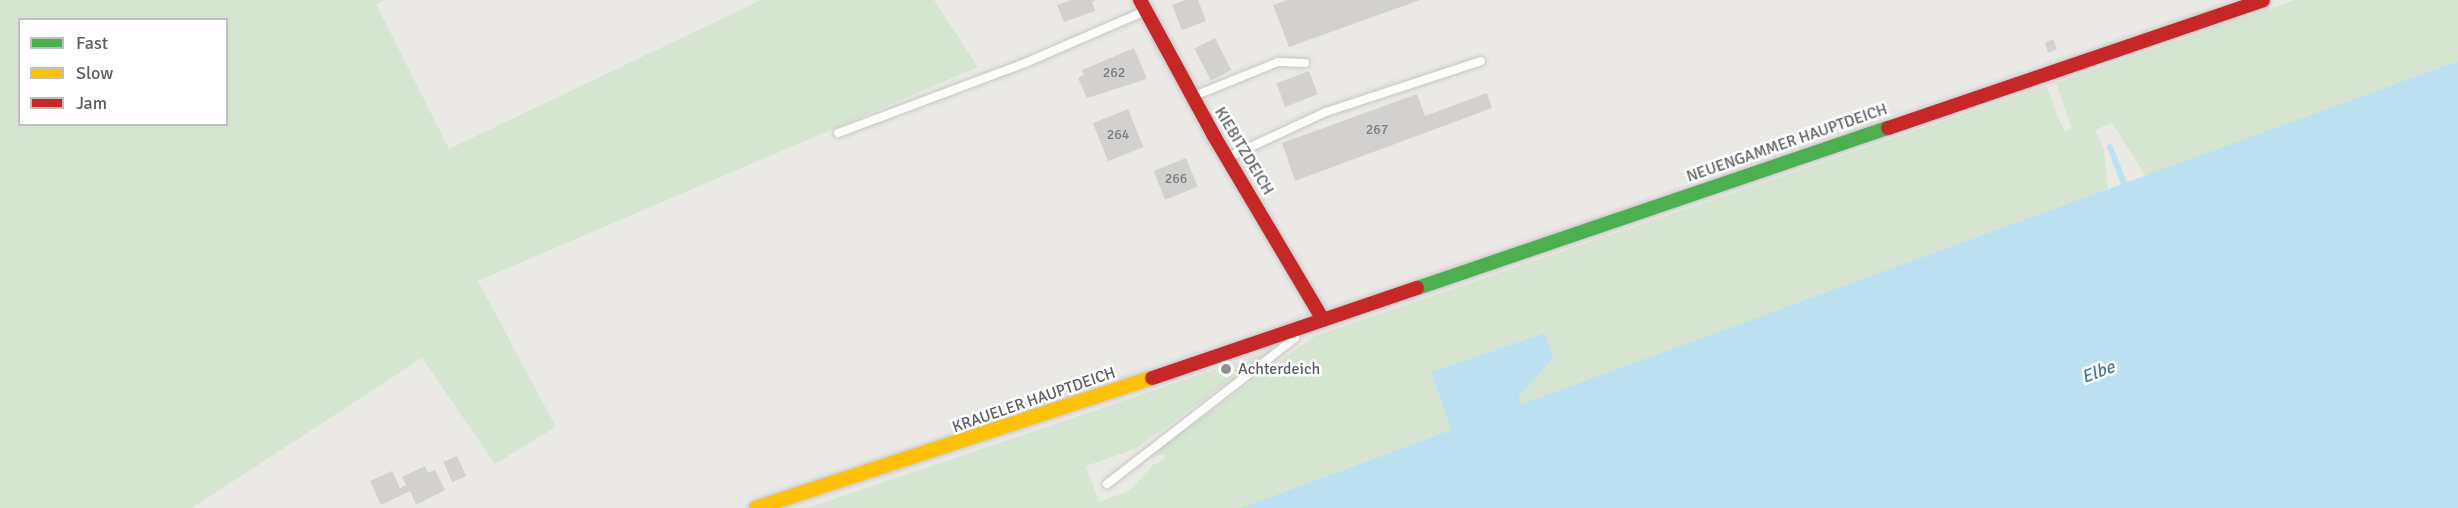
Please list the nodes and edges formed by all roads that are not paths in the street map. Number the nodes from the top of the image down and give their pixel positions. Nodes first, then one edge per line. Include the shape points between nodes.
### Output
1 (2263, 0) edge
2 (1143, 6) edge
3 (1481, 61) dead end
4 (1305, 63) dead end
5 (1192, 96) junction
6 (838, 133) dead end
7 (1227, 158) junction
8 (1321, 318) junction
9 (1107, 484) dead end
10 (756, 508) edge

1 - 8 street, NEUENGAMMER HAUPTDEICH
2 - 5 street, KIEBITZDEICH
2 - 6 lane via 1025,63
3 - 7 lane via 1326,112
4 - 5 lane via 1278,62
5 - 7 street, KIEBITZDEICH
7 - 8 street, KIEBITZDEICH
8 - 9 lane
8 - 10 street, KRAUELER HAUPTDEICH via 875,472

